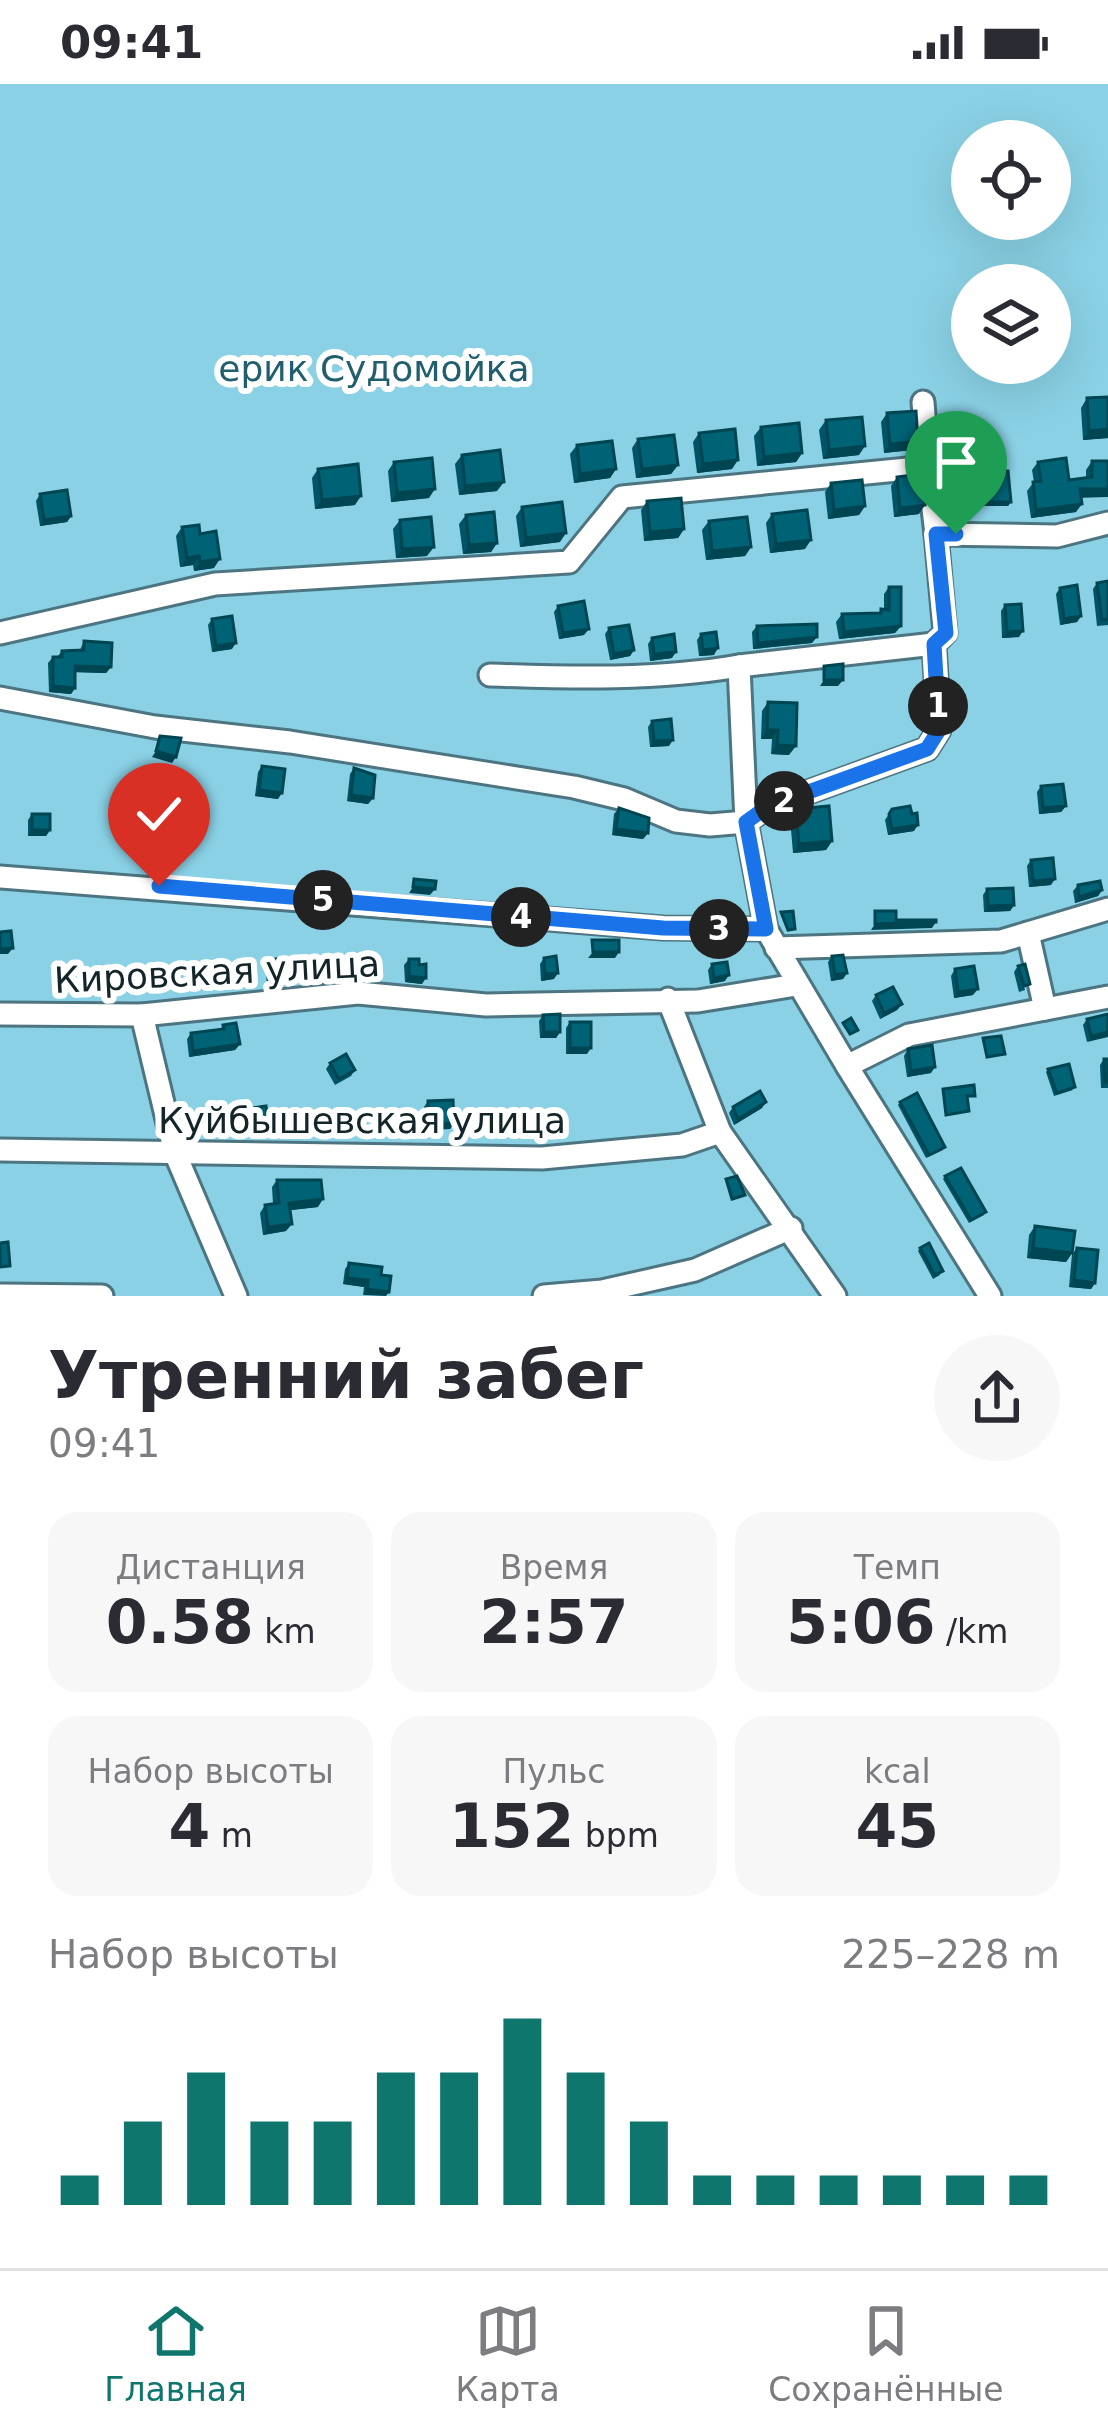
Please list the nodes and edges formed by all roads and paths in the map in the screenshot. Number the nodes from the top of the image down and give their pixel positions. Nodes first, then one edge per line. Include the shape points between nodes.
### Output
1 (923, 402) dead end
2 (928, 467) junction
3 (1108, 523) edge
4 (936, 534) junction
5 (0, 633) edge
6 (934, 644) junction
7 (739, 666) junction
8 (490, 675) dead end
9 (0, 698) edge
10 (746, 822) junction
11 (0, 877) edge
12 (1108, 909) edge
13 (1028, 933) junction
14 (771, 938) junction
15 (796, 985) junction
16 (1108, 998) edge
17 (668, 999) junction
18 (1045, 1009) junction
19 (0, 1014) edge
20 (142, 1016) junction
21 (847, 1066) junction
22 (721, 1132) junction
23 (0, 1150) edge
24 (175, 1153) junction
25 (791, 1228) junction
26 (0, 1295) edge
27 (102, 1296) edge
28 (236, 1296) edge
29 (544, 1296) edge
30 (835, 1296) edge
31 (990, 1296) edge

1 - 2 street
2 - 4 street
2 - 5 street via 622,497 569,562 215,584
3 - 4 street via 1057,536
4 - 6 street via 946,633
6 - 7 street
6 - 10 street via 939,730 927,749 767,807
7 - 8 street via 595,678
7 - 10 street
9 - 10 street via 574,787 676,821
10 - 14 street
11 - 14 street
12 - 13 street
13 - 14 street via 1001,941
13 - 18 street
14 - 15 street
15 - 17 street, Кировская улица
15 - 21 street
16 - 18 street
17 - 20 street, Кировская улица via 486,1005 358,993
17 - 22 street
18 - 21 street via 909,1035
19 - 20 street, Кировская улица
20 - 24 street
21 - 31 street
22 - 24 street, Куйбышевская улица via 682,1145 542,1158
22 - 25 street
23 - 24 street, Куйбышевская улица
24 - 28 street
25 - 29 street via 695,1270
25 - 30 street
26 - 27 street

